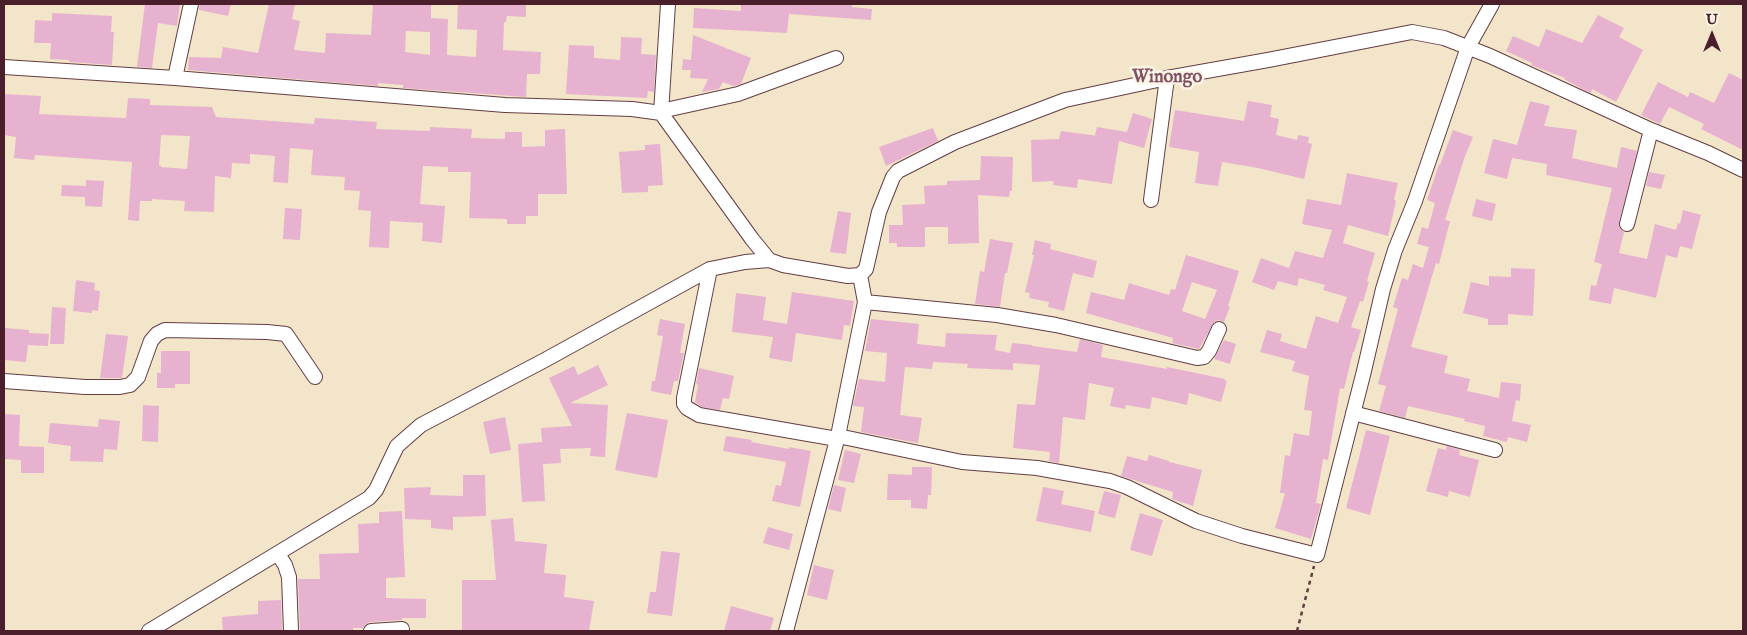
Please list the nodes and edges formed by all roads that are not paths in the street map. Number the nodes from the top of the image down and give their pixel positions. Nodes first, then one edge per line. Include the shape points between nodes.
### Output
1 (191, 4) edge
2 (668, 4) edge
3 (1492, 4) edge
4 (1468, 47) junction
5 (836, 58) dead end
6 (4, 66) edge
7 (175, 78) junction
8 (1167, 78) junction
9 (661, 112) junction
10 (1651, 130) junction
11 (1743, 170) edge
12 (1152, 200) dead end
13 (1627, 224) dead end
14 (769, 260) junction
15 (710, 269) junction
16 (860, 275) junction
17 (865, 302) junction
18 (1219, 329) dead end
19 (315, 377) dead end
20 (4, 381) edge
21 (1353, 413) junction
22 (838, 438) junction
23 (1496, 450) dead end
24 (278, 554) junction
25 (402, 629) dead end
26 (149, 631) edge
27 (291, 631) edge
28 (372, 631) edge
29 (786, 631) edge

1 - 7 street
2 - 9 street
3 - 4 street
4 - 8 street via 1412,32
4 - 10 street
4 - 21 street via 1395,250
5 - 9 street via 738,94
6 - 7 street
7 - 9 street via 496,105
8 - 12 street
8 - 16 street via 1065,100 955,142 898,171 885,196 866,269
9 - 14 street
10 - 11 street via 1708,152
10 - 13 street
14 - 15 street
14 - 16 street via 848,276
15 - 22 street via 684,404 699,415
15 - 24 street via 420,425 397,446 374,494
16 - 17 street
17 - 18 street via 997,315 1056,325 1197,358 1204,357 1209,351
17 - 22 street
19 - 20 street via 286,334 165,330 152,341 138,376 130,385 85,387
21 - 22 street via 1317,555 1196,521 1110,481 1037,468 962,462
21 - 23 street
22 - 29 street
24 - 26 street
24 - 27 street via 288,576
25 - 28 street

